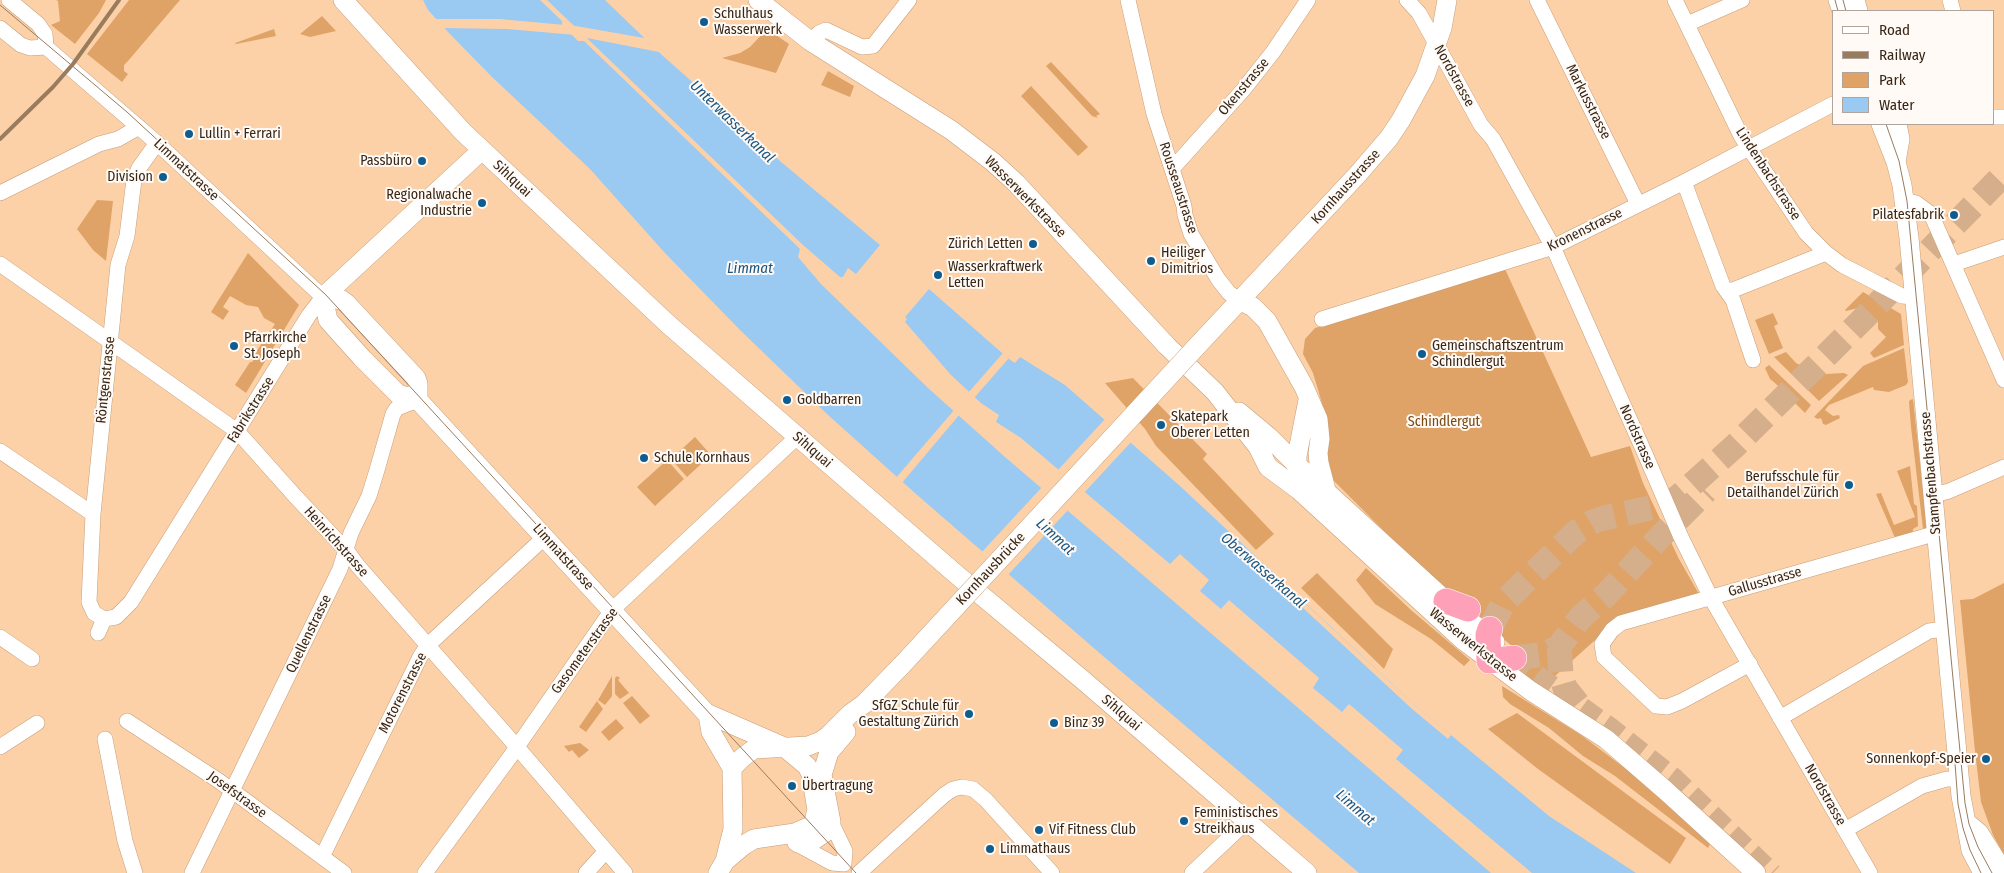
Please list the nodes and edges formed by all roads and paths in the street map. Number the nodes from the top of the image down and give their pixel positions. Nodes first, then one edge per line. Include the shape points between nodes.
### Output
1 (9, 0) edge
2 (343, 0) edge
3 (758, 0) edge
4 (909, 0) edge
5 (1128, 0) edge
6 (1308, 0) edge
7 (1407, 0) edge
8 (1447, 0) edge
9 (1537, 0) edge
10 (1675, 0) edge
11 (1742, 0) edge
12 (1688, 24) junction
13 (0, 28) edge
14 (810, 41) junction
15 (1437, 45) junction
16 (46, 47) junction
17 (1832, 105) edge
18 (1881, 125) edge
19 (1897, 125) edge
20 (139, 127) junction
21 (158, 144) junction
22 (1749, 148) junction
23 (482, 150) junction
24 (1896, 162) junction
25 (1172, 169) junction
26 (1684, 182) junction
27 (0, 193) edge
28 (1904, 200) junction
29 (1638, 204) junction
30 (1553, 247) junction
31 (2004, 247) edge
32 (1826, 253) junction
33 (0, 264) edge
34 (1954, 264) junction
35 (1727, 290) junction
36 (323, 297) junction
37 (1914, 297) junction
38 (1241, 301) junction
39 (1322, 319) dead end
40 (110, 341) junction
41 (1198, 345) joint
42 (1753, 360) dead end
43 (2004, 380) edge
44 (418, 400) junction
45 (1308, 400) junction
46 (1304, 420) junction
47 (237, 430) junction
48 (797, 436) junction
49 (1264, 442) junction
50 (0, 451) edge
51 (1318, 453) junction
52 (1296, 465) junction
53 (2004, 467) edge
54 (1299, 490) junction
55 (1326, 490) junction
56 (1934, 495) junction
57 (93, 514) junction
58 (1937, 534) junction
59 (544, 537) junction
60 (347, 551) junction
61 (1711, 598) junction
62 (612, 610) junction
63 (101, 626) joint
64 (1946, 629) junction
65 (1489, 632) junction
66 (0, 637) edge
67 (428, 645) junction
68 (32, 658) dead end
69 (1514, 658) joint
70 (1489, 661) junction
71 (1750, 664) junction
72 (864, 704) junction
73 (708, 715) junction
74 (1780, 718) junction
75 (127, 721) dead end
76 (37, 723) dead end
77 (104, 739) dead end
78 (0, 747) edge
79 (517, 747) junction
80 (784, 747) junction
81 (732, 768) junction
82 (1960, 779) junction
83 (232, 791) junction
84 (1247, 821) junction
85 (831, 822) junction
86 (1967, 823) junction
87 (1845, 830) junction
88 (772, 838) junction
89 (795, 843) junction
90 (606, 851) junction
91 (322, 857) junction
92 (721, 867) edge
93 (848, 868) edge
94 (135, 873) edge
95 (192, 873) edge
96 (344, 873) edge
97 (426, 873) edge
98 (586, 873) edge
99 (625, 873) edge
100 (859, 873) edge
101 (1052, 873) edge
102 (1192, 873) edge
103 (1307, 873) edge
104 (1756, 873) edge
105 (1870, 873) edge
106 (1983, 873) edge
107 (2004, 873) edge

1 - 16 street via 38,24 45,34
2 - 23 street, Sihlquai
3 - 14 street, Wasserwerkstrasse
4 - 14 street via 873,46 862,47 826,30
5 - 25 street, Rousseaustrasse via 1154,114
6 - 25 street, Okenstrasse via 1274,52
7 - 15 street, Nordstrasse via 1419,12
8 - 15 street, Kornhausstrasse
9 - 29 street, Markusstrasse
10 - 12 street, Lindenbachstrasse
11 - 12 street
12 - 22 street, Lindenbachstrasse
13 - 16 street via 21,45
14 - 49 street, Wasserwerkstrasse via 950,130 993,162 1167,346
15 - 30 street, Nordstrasse via 1482,125 1494,139
15 - 38 street, Kornhausstrasse via 1425,76 1389,138
16 - 20 street, Limmatstrasse
17 - 22 street, Kronenstrasse
18 - 24 street
19 - 24 street, Stampfenbachstrasse via 1900,139
20 - 21 street, Limmatstrasse
20 - 27 street
21 - 36 street, Limmatstrasse
21 - 40 street, Röntgenstrasse via 134,180 127,236 118,265
22 - 26 street, Kronenstrasse
22 - 32 street, Lindenbachstrasse via 1806,233
23 - 36 street, Fabrikstrasse
23 - 48 street, Sihlquai via 669,326
24 - 28 street, Stampfenbachstrasse
25 - 38 street, Rousseaustrasse via 1196,244 1218,279
26 - 29 street, Kronenstrasse
26 - 35 street
28 - 34 street via 1916,203 1931,214
28 - 37 street, Stampfenbachstrasse
29 - 30 street, Kronenstrasse
30 - 39 street, Kronenstrasse
30 - 61 street, Nordstrasse, bridge
31 - 34 street
32 - 35 street
32 - 37 street, Lindenbachstrasse via 1842,265 1902,296
33 - 40 street, Heinrichstrasse
34 - 43 street
35 - 42 street
36 - 44 street, Limmatstrasse via 328,320 362,358 398,394
36 - 44 street, Limmatstrasse via 346,303 416,378
36 - 47 street, Fabrikstrasse
37 - 56 street, Stampfenbachstrasse
38 - 41 street, Kornhausstrasse
38 - 45 street, Rousseaustrasse via 1253,307 1267,321
40 - 47 street, Heinrichstrasse
40 - 57 street, Röntgenstrasse
41 - 72 street, Kornhausbrücke, bridge
44 - 59 street, Limmatstrasse
44 - 60 street, Quellenstrasse via 394,411 378,470 351,533
45 - 46 street
45 - 51 street, Rousseaustrasse via 1318,419
46 - 49 street via 1290,436
46 - 52 street
47 - 60 street, Heinrichstrasse
47 - 63 street, Fabrikstrasse via 131,602
48 - 62 street, Gasometerstrasse
48 - 84 street, Sihlquai
49 - 52 street, Wasserwerkstrasse
49 - 54 street, Wasserwerkstrasse via 1268,467
50 - 57 street
51 - 52 street via 1309,462
51 - 55 street, Rousseaustrasse
52 - 54 street
52 - 55 street, Wasserwerkstrasse
53 - 56 street
54 - 70 street, Wasserwerkstrasse
55 - 65 street, Wasserwerkstrasse
56 - 58 street, Stampfenbachstrasse
57 - 63 street, Röntgenstrasse via 89,602
58 - 61 street, Gallusstrasse
58 - 64 street, Stampfenbachstrasse
59 - 62 street, Limmatstrasse
59 - 67 street, Motorenstrasse
60 - 67 street, Heinrichstrasse
60 - 83 street, Quellenstrasse
61 - 71 street, Nordstrasse
61 - 71 street, Gallusstrasse via 1622,623 1602,644 1604,657 1656,706 1667,707
62 - 73 street, Limmatstrasse
62 - 79 street, Gasometerstrasse
64 - 74 street via 1929,631
64 - 82 street, Stampfenbachstrasse
65 - 69 street, Wasserwerkstrasse
65 - 70 highway
66 - 68 street
67 - 79 street, Heinrichstrasse
67 - 91 street, Motorenstrasse
69 - 70 highway
70 - 104 street, Wasserwerkstrasse via 1606,740
71 - 74 street, Nordstrasse
72 - 80 street via 821,741 808,746
72 - 85 street via 859,717 829,752 824,763 823,784
73 - 80 street
73 - 81 street via 711,732
74 - 87 street, Nordstrasse
75 - 83 street, Josefstrasse
76 - 78 street
77 - 94 street via 125,841
79 - 90 street, Heinrichstrasse
79 - 97 street, Gasometerstrasse
80 - 81 street via 754,750
80 - 88 street via 800,759 811,774 817,814 809,829
81 - 92 street via 733,823
82 - 86 street, Stampfenbachstrasse
82 - 87 street via 1922,786
83 - 91 street, Josefstrasse
83 - 95 street, Quellenstrasse
84 - 102 street
84 - 103 street, Sihlquai
85 - 89 street via 827,831 817,838
85 - 93 street via 845,851
86 - 106 street, Stampfenbachstrasse via 1971,850
86 - 107 street via 1978,833
87 - 105 street, Nordstrasse
88 - 89 street
88 - 92 street via 754,839 744,844
89 - 93 street
90 - 98 street
90 - 99 street, Heinrichstrasse
91 - 96 street, Josefstrasse
100 - 101 street via 944,795 962,787 974,789 986,800

